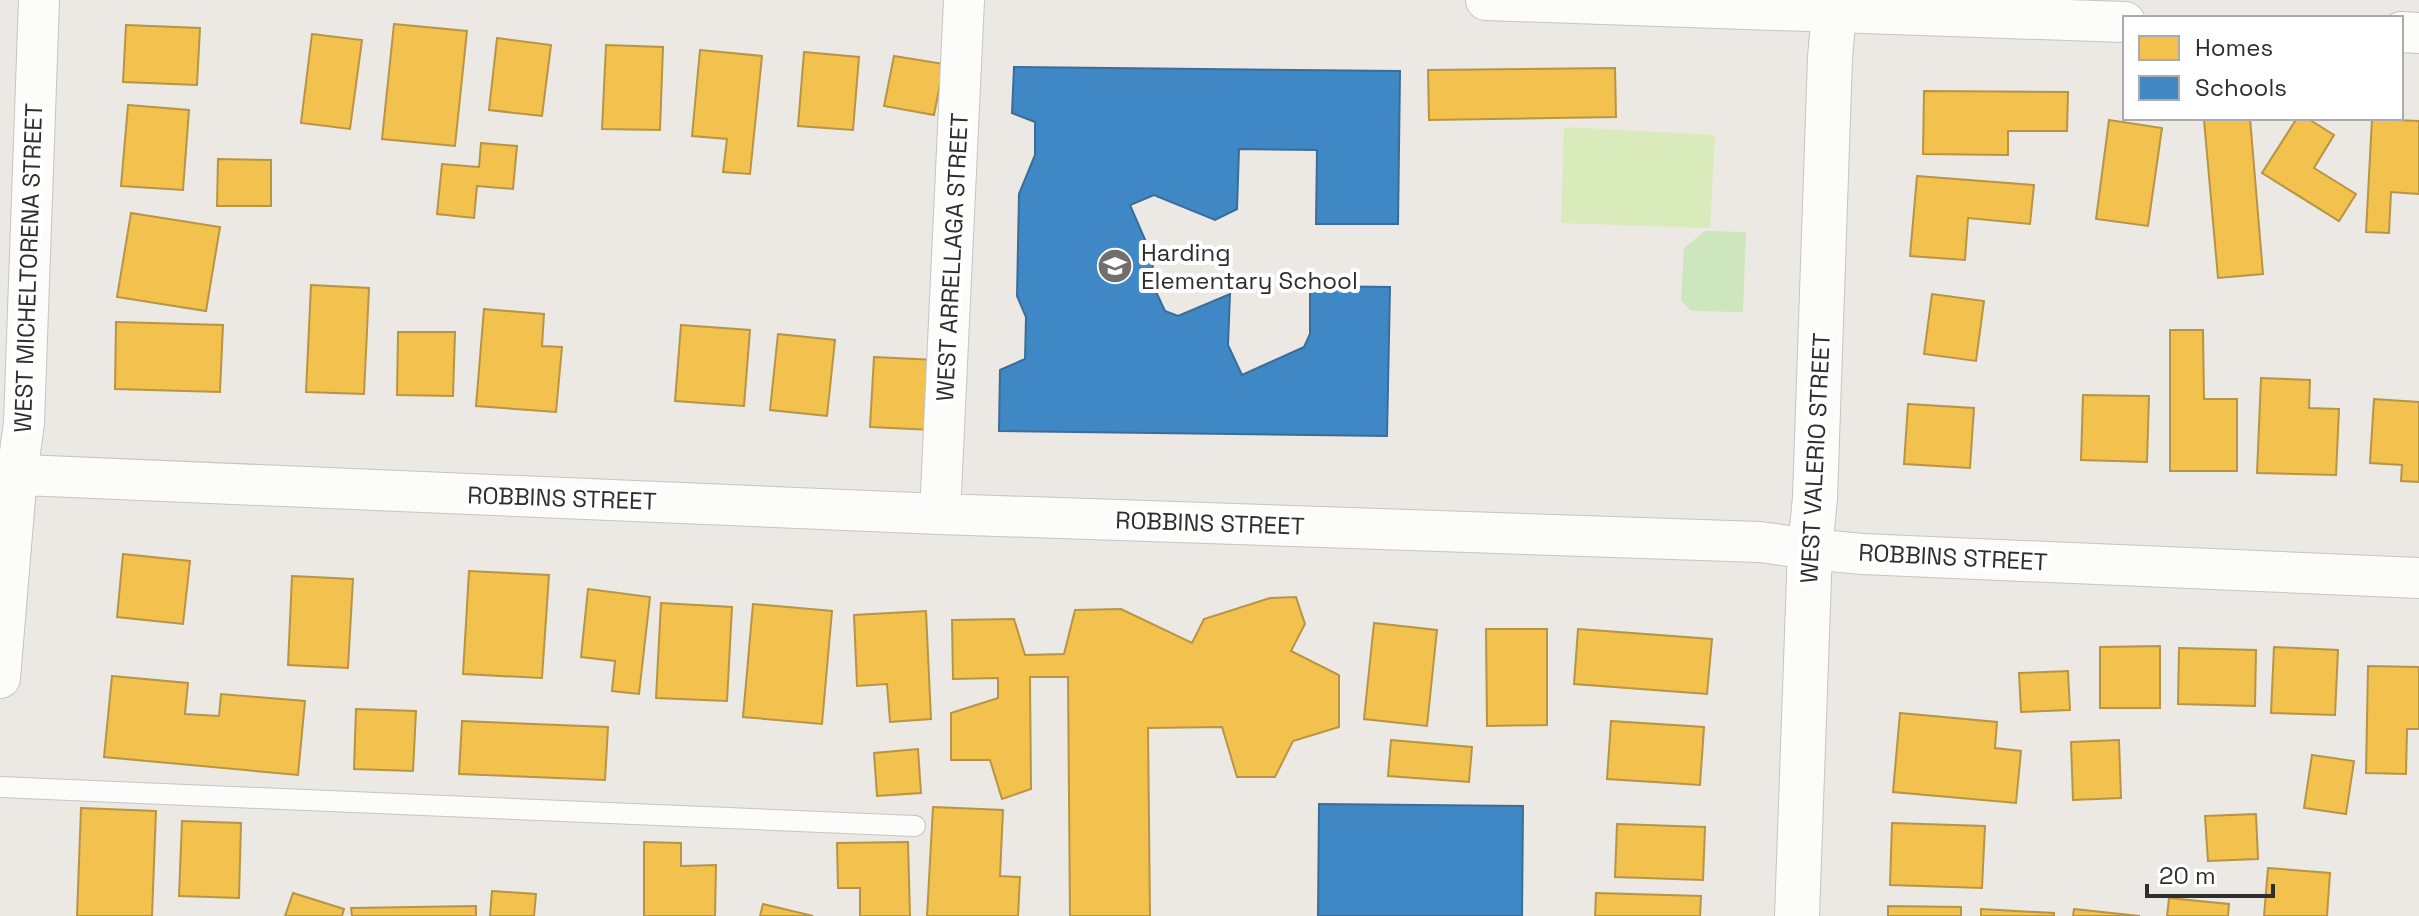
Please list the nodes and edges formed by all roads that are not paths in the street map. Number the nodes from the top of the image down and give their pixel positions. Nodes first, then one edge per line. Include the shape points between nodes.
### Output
1 (39, 0) edge
2 (964, 0) edge
3 (1486, 0) edge
4 (1835, 6) edge
5 (2123, 22) edge
6 (8, 474) edge
7 (940, 514) junction
8 (1810, 549) junction
9 (2419, 578) edge
10 (0, 678) edge
11 (0, 787) edge
12 (915, 826) dead end
13 (1797, 916) edge

1 - 6 street, WEST MICHELTORENA STREET via 24,423
2 - 7 street, WEST ARRELLAGA STREET
3 - 4 street
4 - 5 street
4 - 8 street, WEST VALERIO STREET
6 - 7 street, ROBBINS STREET
6 - 10 street, WEST MICHELTORENA STREET
7 - 8 street, ROBBINS STREET via 1760,542
8 - 9 street, ROBBINS STREET
8 - 13 street, WEST VALERIO STREET
11 - 12 lane

